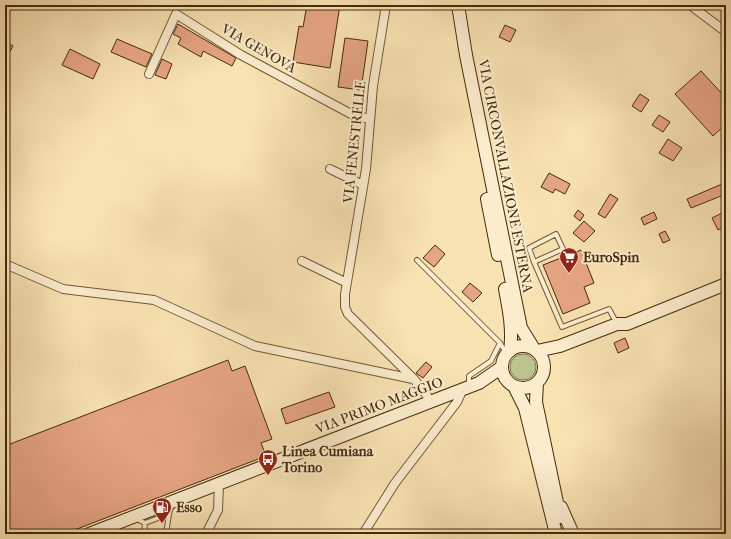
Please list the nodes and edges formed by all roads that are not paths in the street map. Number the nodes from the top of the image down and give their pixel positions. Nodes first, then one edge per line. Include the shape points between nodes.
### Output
1 (386, 5) edge
2 (690, 5) edge
3 (453, 6) edge
4 (726, 32) edge
5 (149, 74) dead end
6 (370, 120) junction
7 (330, 170) dead end
8 (363, 185) junction
9 (417, 260) dead end
10 (302, 261) dead end
11 (534, 262) junction
12 (5, 264) edge
13 (347, 283) junction
14 (726, 284) edge
15 (622, 324) junction
16 (500, 343) junction
17 (536, 350) junction
18 (508, 352) junction
19 (502, 367) junction
20 (544, 367) junction
21 (414, 379) junction
22 (537, 383) junction
23 (512, 385) junction
24 (470, 386) junction
25 (431, 401) junction
26 (219, 484) junction
27 (551, 496) junction
28 (173, 502) junction
29 (169, 514) junction
30 (133, 517) junction
31 (145, 523) junction
32 (89, 534) edge
33 (144, 534) edge
34 (166, 534) edge
35 (206, 534) edge
36 (363, 534) edge
37 (556, 534) edge
38 (563, 534) edge
39 (573, 534) edge

1 - 6 street, VIA FENESTRELLE
2 - 4 street
3 - 17 main road, VIA CIRCONVALLAZIONE ESTERNA via 466,55 520,324 524,336
3 - 18 main road, VIA CIRCONVALLAZIONE ESTERNA via 458,56 511,324 512,338
5 - 6 street, VIA GENOVA via 176,14 241,55 353,115
6 - 8 street, VIA FENESTRELLE
7 - 8 street
8 - 13 street, VIA FENESTRELLE
9 - 16 lane
10 - 13 street
11 - 11 lane via 563,249 556,234 529,248
11 - 15 lane via 562,327 609,309
12 - 21 street via 63,289 154,300 255,346
13 - 21 street, VIA FENESTRELLE via 345,307 348,314
14 - 15 main road
15 - 17 main road via 560,346
15 - 20 main road via 621,328 550,358
16 - 18 lane
16 - 24 lane via 491,360 469,376
17 - 18 main road via 521,346
17 - 20 main road via 543,359
18 - 19 main road
19 - 23 main road via 503,375
19 - 24 main road, VIA PRIMO MAGGIO
20 - 22 main road
21 - 25 street, VIA FENESTRELLE
22 - 23 main road via 526,388
22 - 27 main road via 536,402
23 - 24 main road, VIA PRIMO MAGGIO
23 - 27 main road via 525,408
24 - 25 main road, VIA PRIMO MAGGIO
24 - 36 street via 395,483
25 - 26 main road, VIA PRIMO MAGGIO
26 - 28 main road, VIA PRIMO MAGGIO
26 - 35 street via 218,510
27 - 37 main road
27 - 38 main road
27 - 39 main road
28 - 29 lane
28 - 30 main road, VIA PRIMO MAGGIO
29 - 31 lane
29 - 34 lane
30 - 31 lane
30 - 32 main road, VIA PRIMO MAGGIO
31 - 33 lane

